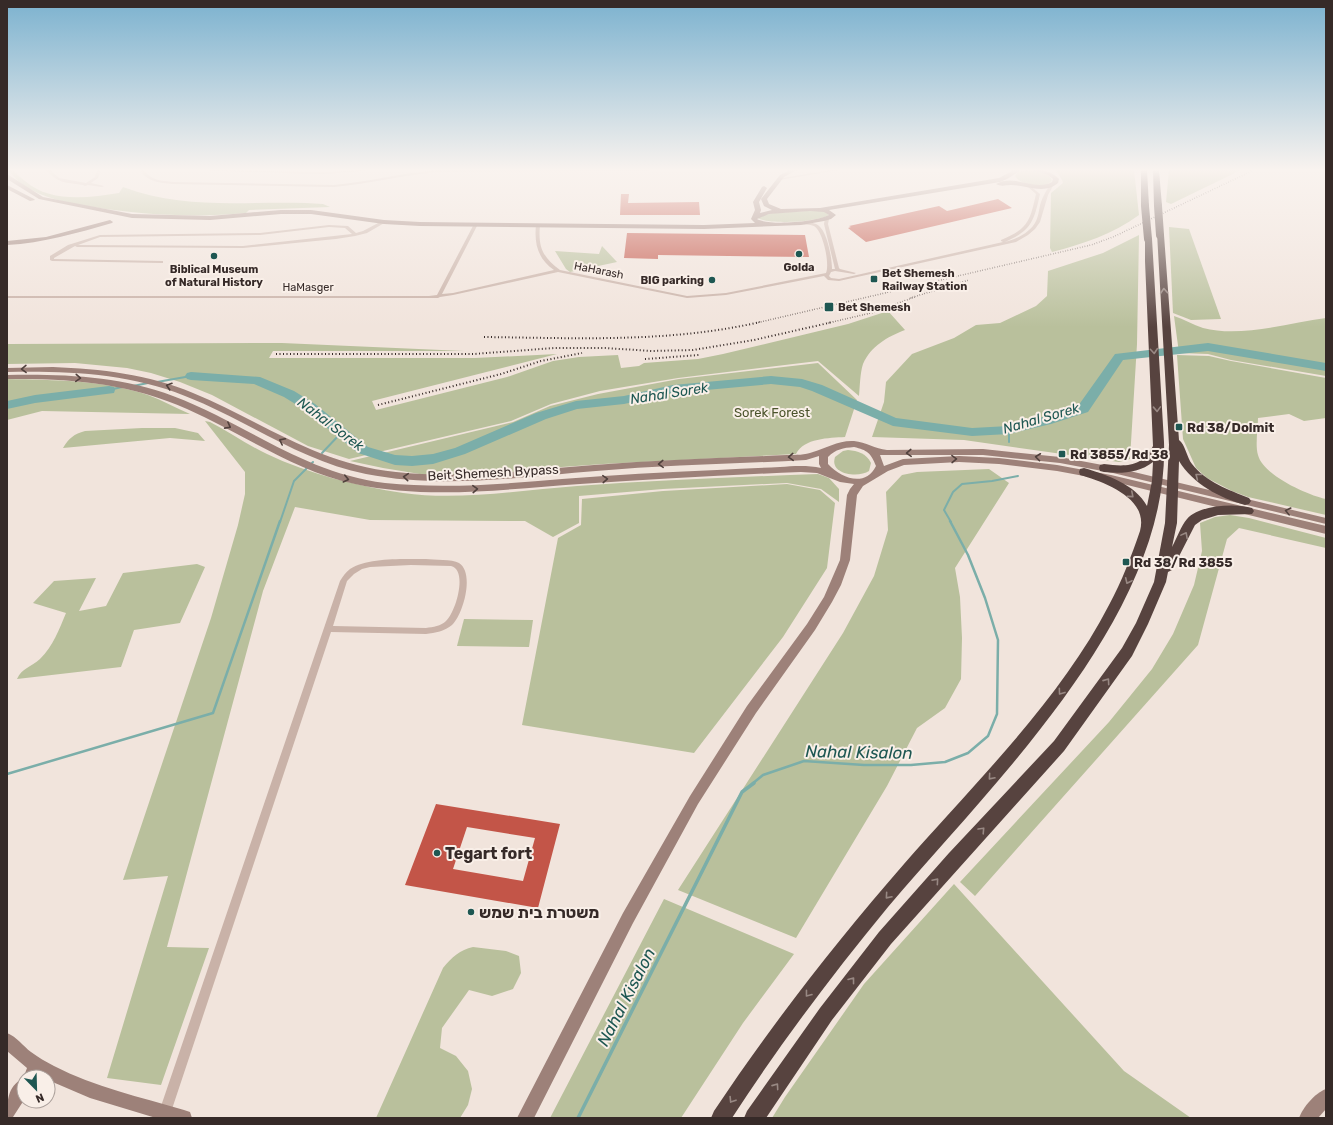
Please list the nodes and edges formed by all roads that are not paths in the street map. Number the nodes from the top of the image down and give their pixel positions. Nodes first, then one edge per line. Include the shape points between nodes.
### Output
1 (97, 222) edge
2 (108, 222) edge
3 (383, 222) edge
4 (393, 222) edge
5 (729, 222) edge
6 (759, 222) edge
7 (803, 222) edge
8 (826, 222) edge
9 (1030, 222) edge
10 (1038, 222) edge
11 (1147, 222) edge
12 (1159, 222) edge
13 (800, 223) junction
14 (476, 224) junction
15 (765, 224) junction
16 (538, 225) junction
17 (644, 226) junction
18 (86, 229) junction
19 (354, 235) junction
20 (7, 243) edge
21 (70, 246) junction
22 (161, 262) dead end
23 (558, 271) junction
24 (827, 273) junction
25 (842, 274) junction
26 (833, 280) junction
27 (779, 283) junction
28 (7, 297) edge
29 (438, 297) junction
30 (7, 370) edge
31 (7, 377) edge
32 (1174, 434) junction
33 (1158, 447) junction
34 (866, 448) junction
35 (829, 449) junction
36 (1104, 468) junction
37 (1084, 472) junction
38 (873, 476) junction
39 (837, 477) junction
40 (1157, 485) junction
41 (1173, 488) junction
42 (851, 501) junction
43 (1246, 506) junction
44 (1326, 521) edge
45 (1326, 530) edge
46 (1146, 531) junction
47 (1160, 582) junction
48 (327, 629) junction
49 (7, 1041) edge
50 (32, 1069) edge
51 (56, 1078) edge
52 (1326, 1097) edge
53 (16, 1098) edge
54 (7, 1111) edge
55 (164, 1112) junction
56 (184, 1118) edge
57 (525, 1118) edge
58 (720, 1118) edge
59 (754, 1118) edge
60 (1307, 1118) edge

1 - 18 main road
2 - 18 main road
3 - 19 street
4 - 14 main road
5 - 17 main road
6 - 15 main road
7 - 13 main road
8 - 25 street via 837,268
9 - 25 street via 1013,236 993,244
10 - 25 street via 1028,234 1014,242
11 -> 33 highway, bridge
32 -> 12 highway, bridge
13 - 15 main road
13 - 24 street via 815,226 822,231 830,262
14 - 16 main road
14 - 29 street
15 - 17 main road
16 - 17 main road
16 - 23 street via 536,238 539,249 547,262
18 - 20 main road via 41,241
19 - 21 street via 243,247
19 - 21 street via 346,227 329,226 260,234 100,236
21 - 22 street via 52,257 52,260
23 - 27 street, HaHarash via 688,297 726,294
23 - 29 street, HaMasger
24 - 25 street, HaHarash
24 - 26 street via 827,277
24 - 27 street, HaHarash
25 - 26 street, HaHarash
26 - 27 street, HaHarash
28 - 29 street, HaMasger
35 -> 30 main road, Beit Shemesh Bypass via 806,457 594,468 478,478 404,477 350,468 317,457 205,401 169,386 104,372 69,369
31 -> 39 main road, Beit Shemesh Bypass via 89,379 157,394 193,408 307,466 341,478 398,488 476,489 801,468 818,470
32 - 41 highway
43 -> 32 highway via 1192,471 1184,461
33 - 36 highway via 1154,457 1142,466
33 - 40 highway
34 - 35 main road via 845,444
36 -> 34 main road via 1009,454 963,451 891,454
34 - 38 main road via 879,460 880,466
35 - 39 main road via 824,462 828,470
36 - 40 main road
38 -> 37 main road via 903,462 959,459 1019,463
37 - 40 main road
37 -> 46 highway via 1108,481 1135,498 1144,511
38 - 39 main road via 858,481
38 - 42 main road via 856,487
39 - 42 main road via 848,489
40 - 41 main road
40 - 46 highway
41 - 43 main road
41 - 47 highway via 1171,523
42 - 57 main road via 847,552 826,604 749,713 680,824
44 -> 43 main road
43 - 45 main road
47 -> 43 highway via 1191,522 1203,514
46 -> 58 highway via 1117,603 1082,662 1057,697 867,920 807,995
59 -> 47 highway via 826,1014 885,938 1059,746 1127,652
48 - 48 street via 426,631 442,628 456,615 464,582 463,572 457,566 445,562 362,566 350,572 344,580
48 - 55 street
49 - 50 main road
51 - 55 main road via 125,1102
52 - 60 main road
53 - 54 main road
55 - 56 main road

